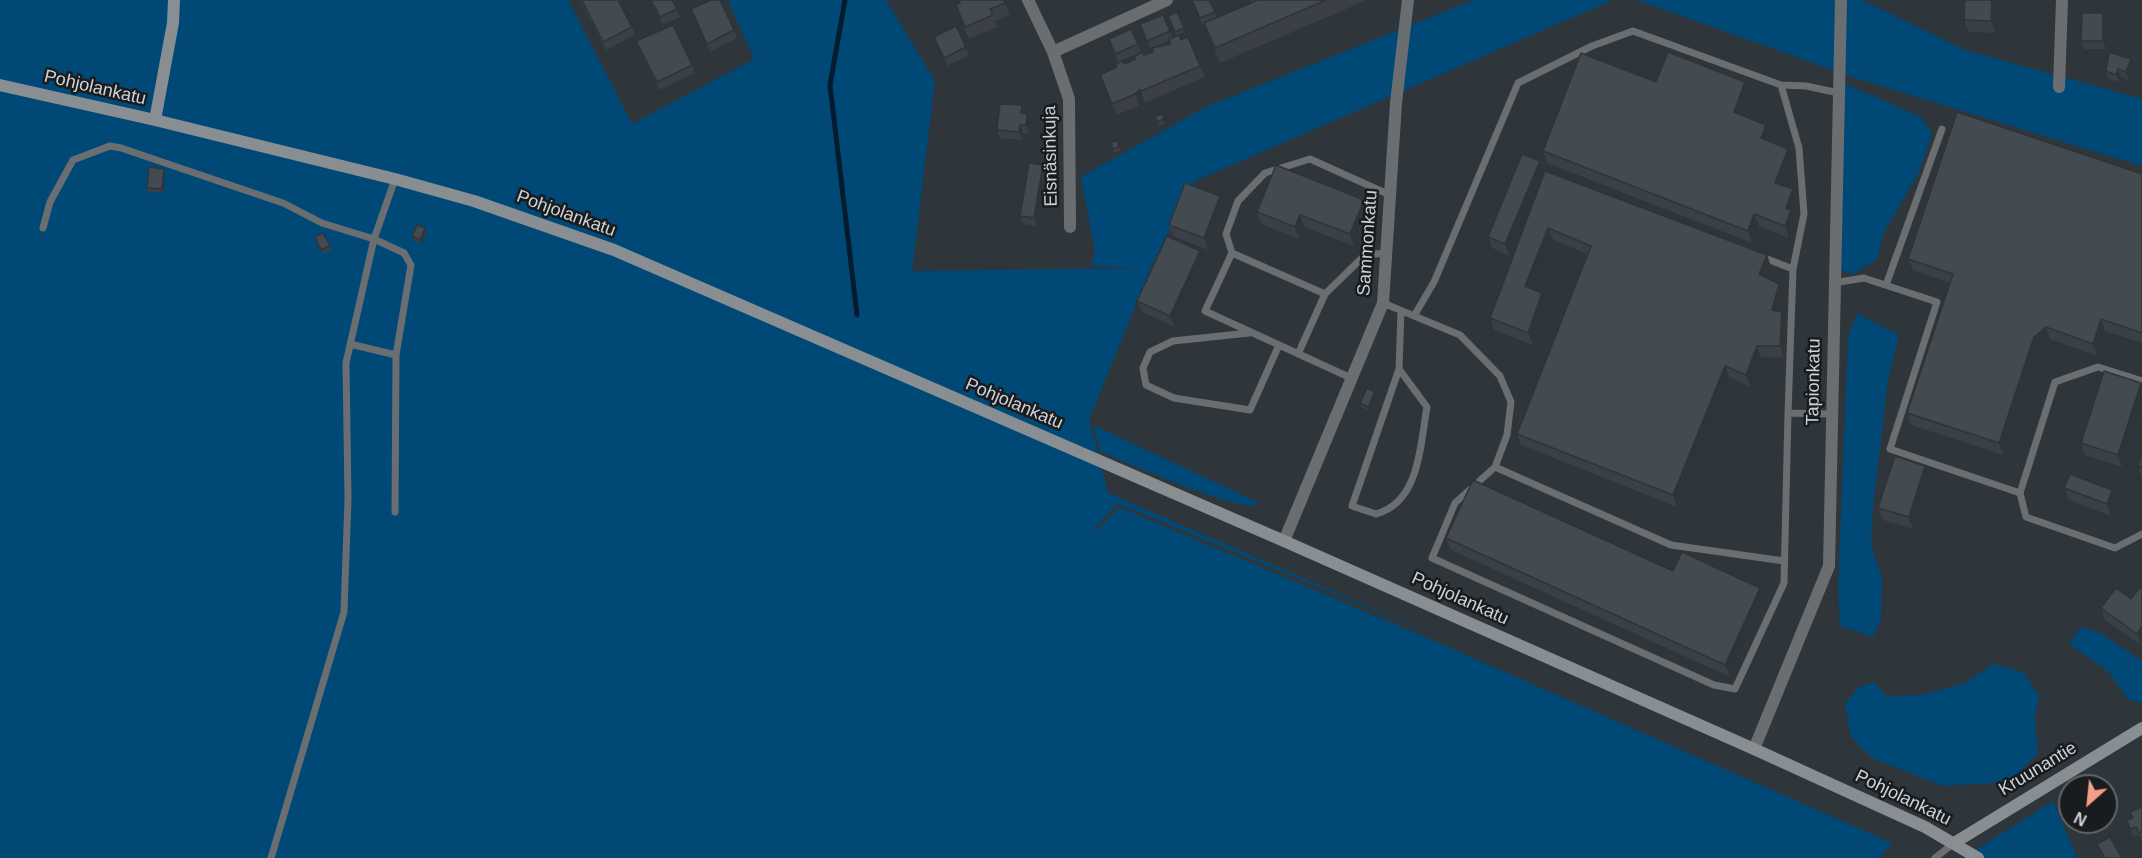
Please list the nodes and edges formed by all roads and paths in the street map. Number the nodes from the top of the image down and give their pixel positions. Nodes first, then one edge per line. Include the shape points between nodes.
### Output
1 (174, 0) edge
2 (1028, 0) edge
3 (1167, 0) edge
4 (1407, 0) edge
5 (1841, 0) edge
6 (2061, 0) edge
7 (1053, 52) junction
8 (0, 85) edge
9 (1781, 86) junction
10 (2059, 87) dead end
11 (1839, 93) junction
12 (155, 120) junction
13 (1942, 129) dead end
14 (395, 179) junction
15 (1390, 195) junction
16 (1070, 226) dead end
17 (43, 228) dead end
18 (374, 239) junction
19 (1232, 252) junction
20 (1750, 252) edge
21 (1386, 253) junction
22 (1793, 269) junction
23 (1833, 283) junction
24 (1886, 285) junction
25 (1325, 294) junction
26 (1383, 303) junction
27 (1401, 311) junction
28 (1414, 316) junction
29 (1251, 333) junction
30 (350, 344) junction
31 (1279, 345) junction
32 (1298, 354) junction
33 (396, 355) junction
34 (1399, 369) junction
35 (1351, 378) junction
36 (2142, 381) edge
37 (1788, 413) junction
38 (1832, 414) junction
39 (1495, 467) junction
40 (2020, 493) junction
41 (395, 512) dead end
42 (2142, 534) edge
43 (1284, 541) junction
44 (1784, 561) junction
45 (2142, 728) edge
46 (1754, 749) junction
47 (1954, 843) junction
48 (271, 858) edge
49 (1935, 858) edge
50 (1978, 858) edge

1 - 12 main road
2 - 7 street, Eisnäsinkuja
3 - 7 street
4 - 15 street, Sammonkatu
5 - 11 street, Tapionkatu
6 - 10 street
7 - 16 street, Eisnäsinkuja via 1069,99
8 - 12 main road, Pohjolankatu
9 - 11 lane
9 - 22 lane via 1799,148 1804,214
9 - 28 lane via 1633,31 1592,46 1518,83 1434,282
11 - 23 street, Tapionkatu
12 - 14 main road, Pohjolankatu
13 - 24 lane
14 - 18 lane
14 - 43 main road, Pohjolankatu via 474,201 614,250
15 - 19 lane via 1310,159 1265,173 1238,201 1226,234
15 - 21 street, Sammonkatu
17 - 18 lane via 50,201 73,160 110,146 283,202 322,223
18 - 30 lane
18 - 33 lane via 404,253 411,265
19 - 25 lane
19 - 29 lane via 1205,311
20 - 22 lane
21 - 25 lane via 1365,255
21 - 26 street, Sammonkatu
22 - 37 lane
23 - 24 lane via 1864,278
23 - 38 street, Tapionkatu
24 - 40 lane via 1937,302 1890,449
25 - 32 lane
26 - 27 lane
26 - 35 street, Sammonkatu
27 - 28 lane
27 - 34 lane
28 - 39 lane via 1460,335 1500,376 1510,402 1507,435
29 - 31 lane
29 - 31 lane via 1173,341 1149,352 1143,368 1146,385 1174,398 1250,411
30 - 33 lane
30 - 48 lane via 346,363 348,499 344,612
31 - 32 lane
32 - 35 lane
33 - 41 lane
34 - 34 lane via 1352,506 1376,514 1397,505 1412,482 1427,407
35 - 43 street, Sammonkatu
36 - 40 lane via 2098,367 2055,382
37 - 38 lane
37 - 44 lane
38 - 46 street, Tapionkatu via 1829,566
39 - 44 lane via 1671,545
39 - 44 lane via 1455,503 1432,558 1714,685 1735,689 1784,583
40 - 42 lane via 2026,517 2115,548
43 - 46 main road, Pohjolankatu
45 - 47 main road, Kruunantie
46 - 47 main road, Pohjolankatu
47 - 49 lane
47 - 50 main road, Pohjolankatu

